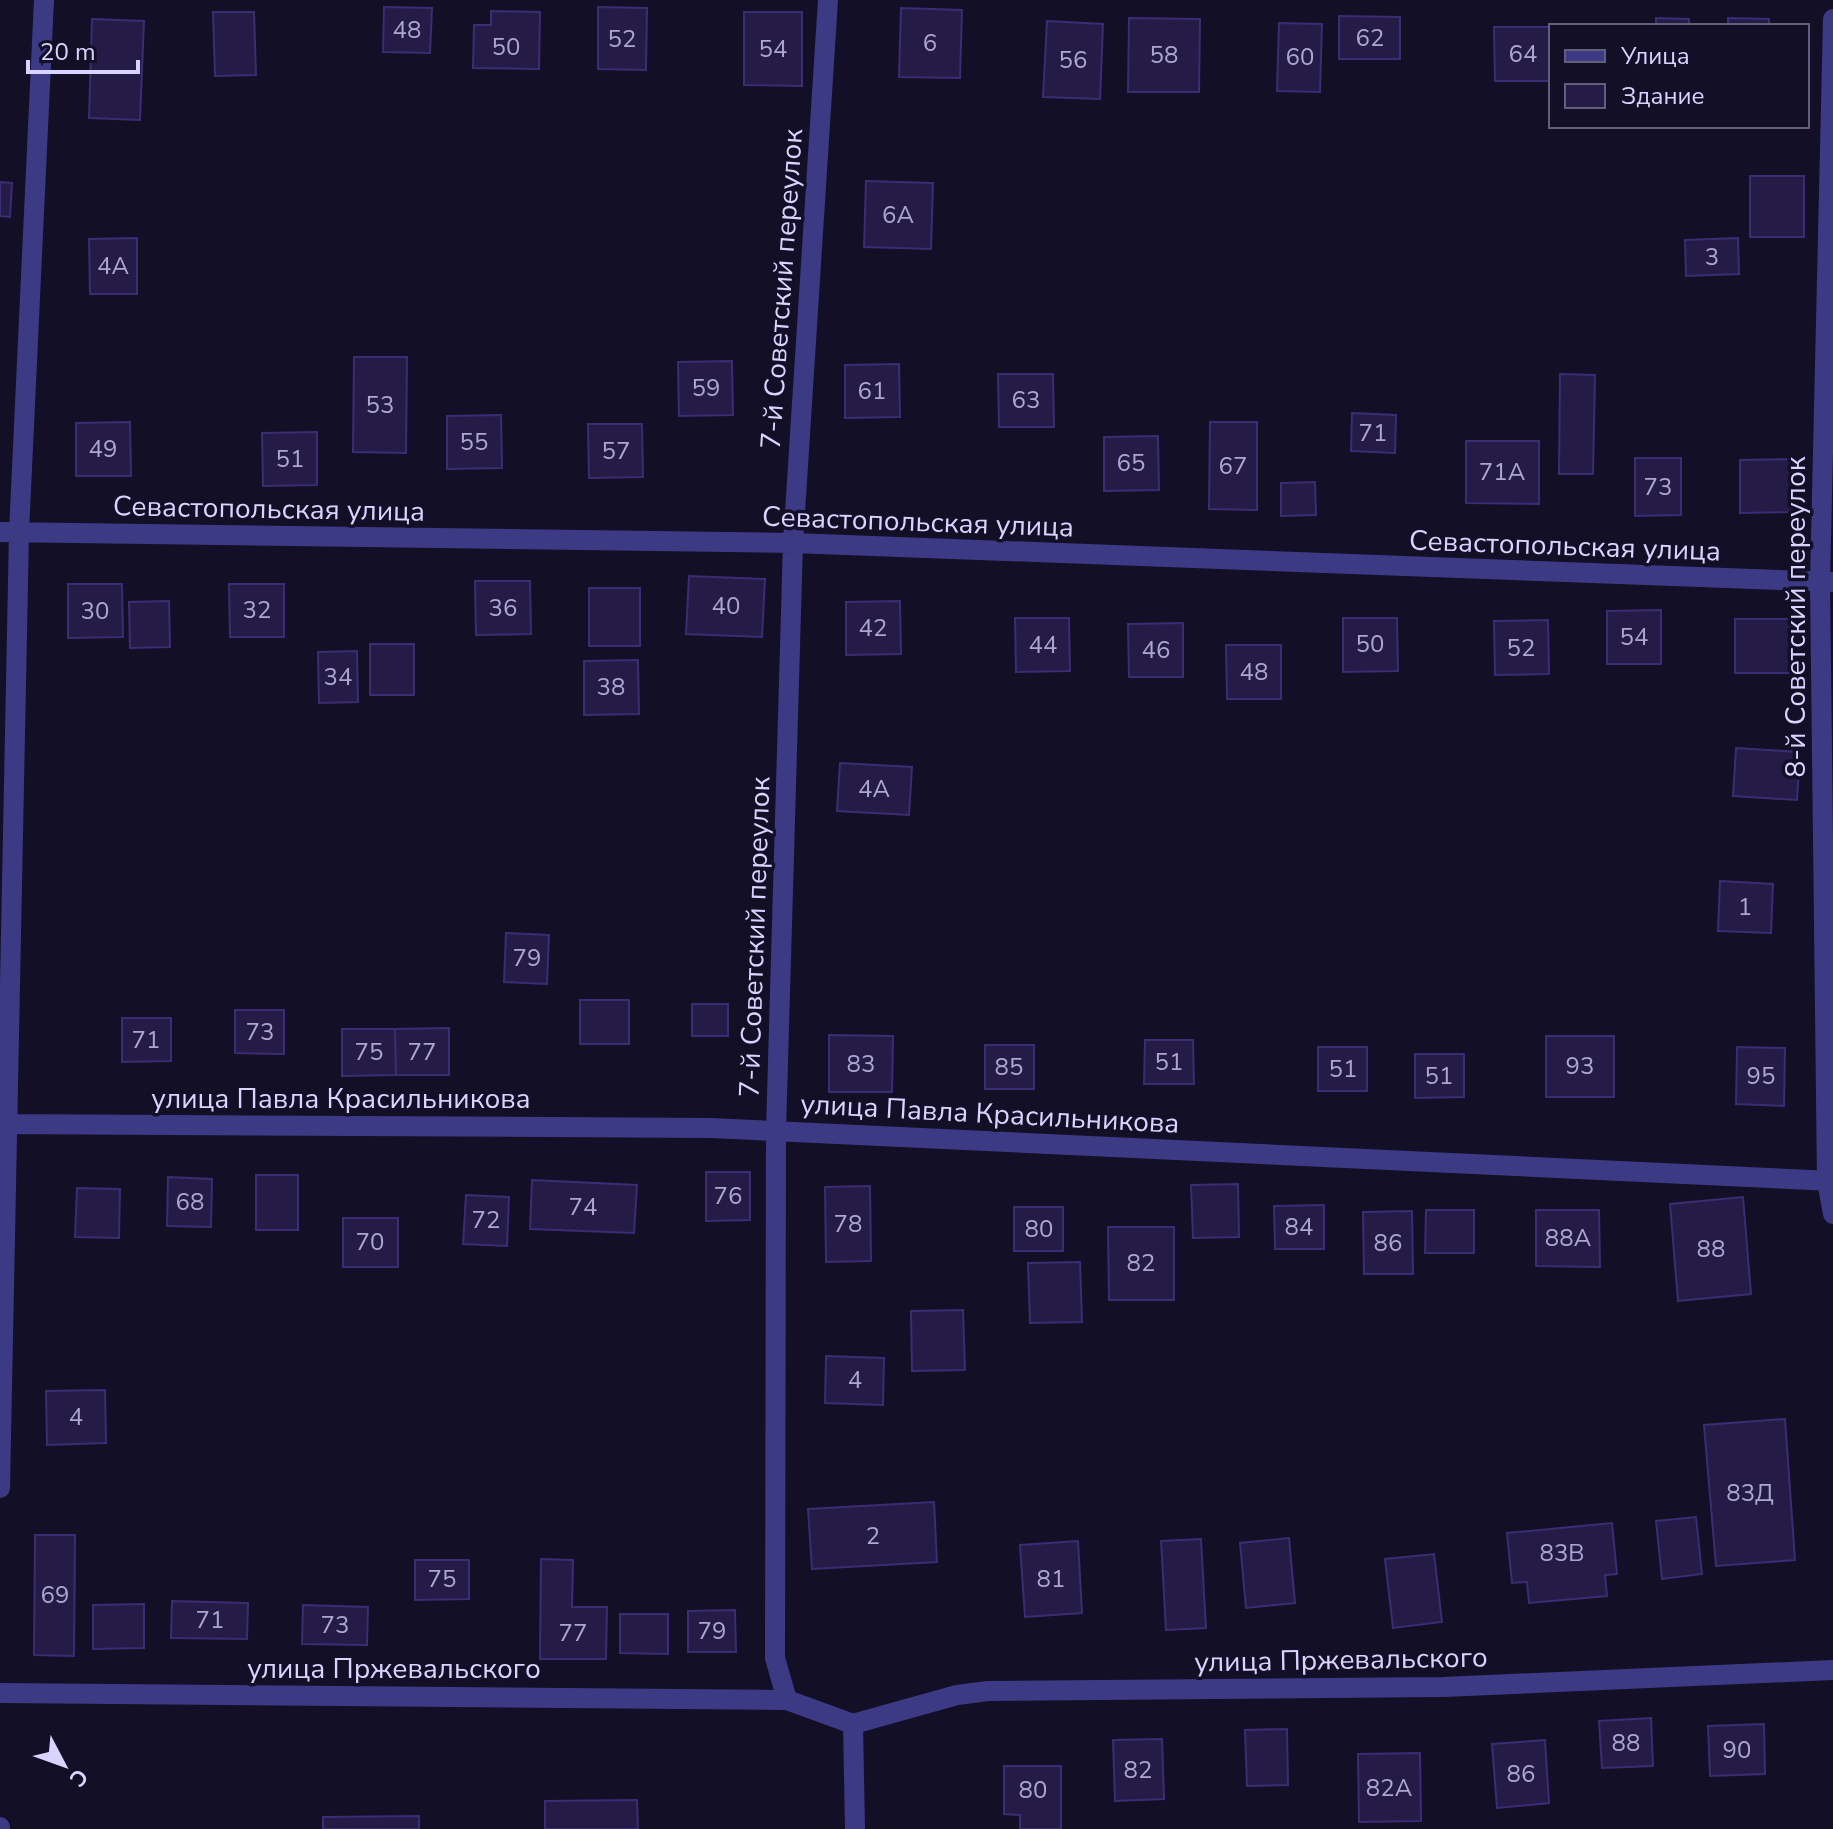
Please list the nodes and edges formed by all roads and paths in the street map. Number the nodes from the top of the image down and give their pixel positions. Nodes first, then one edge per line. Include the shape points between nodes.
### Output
1 (44, 0) edge
2 (828, 0) edge
3 (1833, 19) edge
4 (10, 532) edge
5 (793, 543) junction
6 (1826, 582) edge
7 (4, 1124) edge
8 (776, 1131) junction
9 (1830, 1181) edge
10 (1833, 1214) edge
11 (0, 1488) edge
12 (1833, 1670) edge
13 (0, 1693) edge
14 (787, 1700) junction
15 (853, 1724) junction
16 (855, 1829) edge

1 - 4 street
2 - 5 street, 7-й Советский переулок
3 - 6 street, 8-й Советский переулок
4 - 5 street, Севастопольская улица
4 - 7 street
5 - 6 street, Севастопольская улица
5 - 8 street, 7-й Советский переулок
6 - 9 street, 8-й Советский переулок
7 - 8 street, улица Павла Красильникова
7 - 11 street
8 - 9 street, улица Павла Красильникова
8 - 14 street, 7-й Советский переулок via 775,1658
9 - 10 street, 8-й Советский переулок
12 - 15 street, улица Пржевальского via 1443,1687 988,1691
13 - 14 street, улица Пржевальского
14 - 15 street
15 - 16 street

